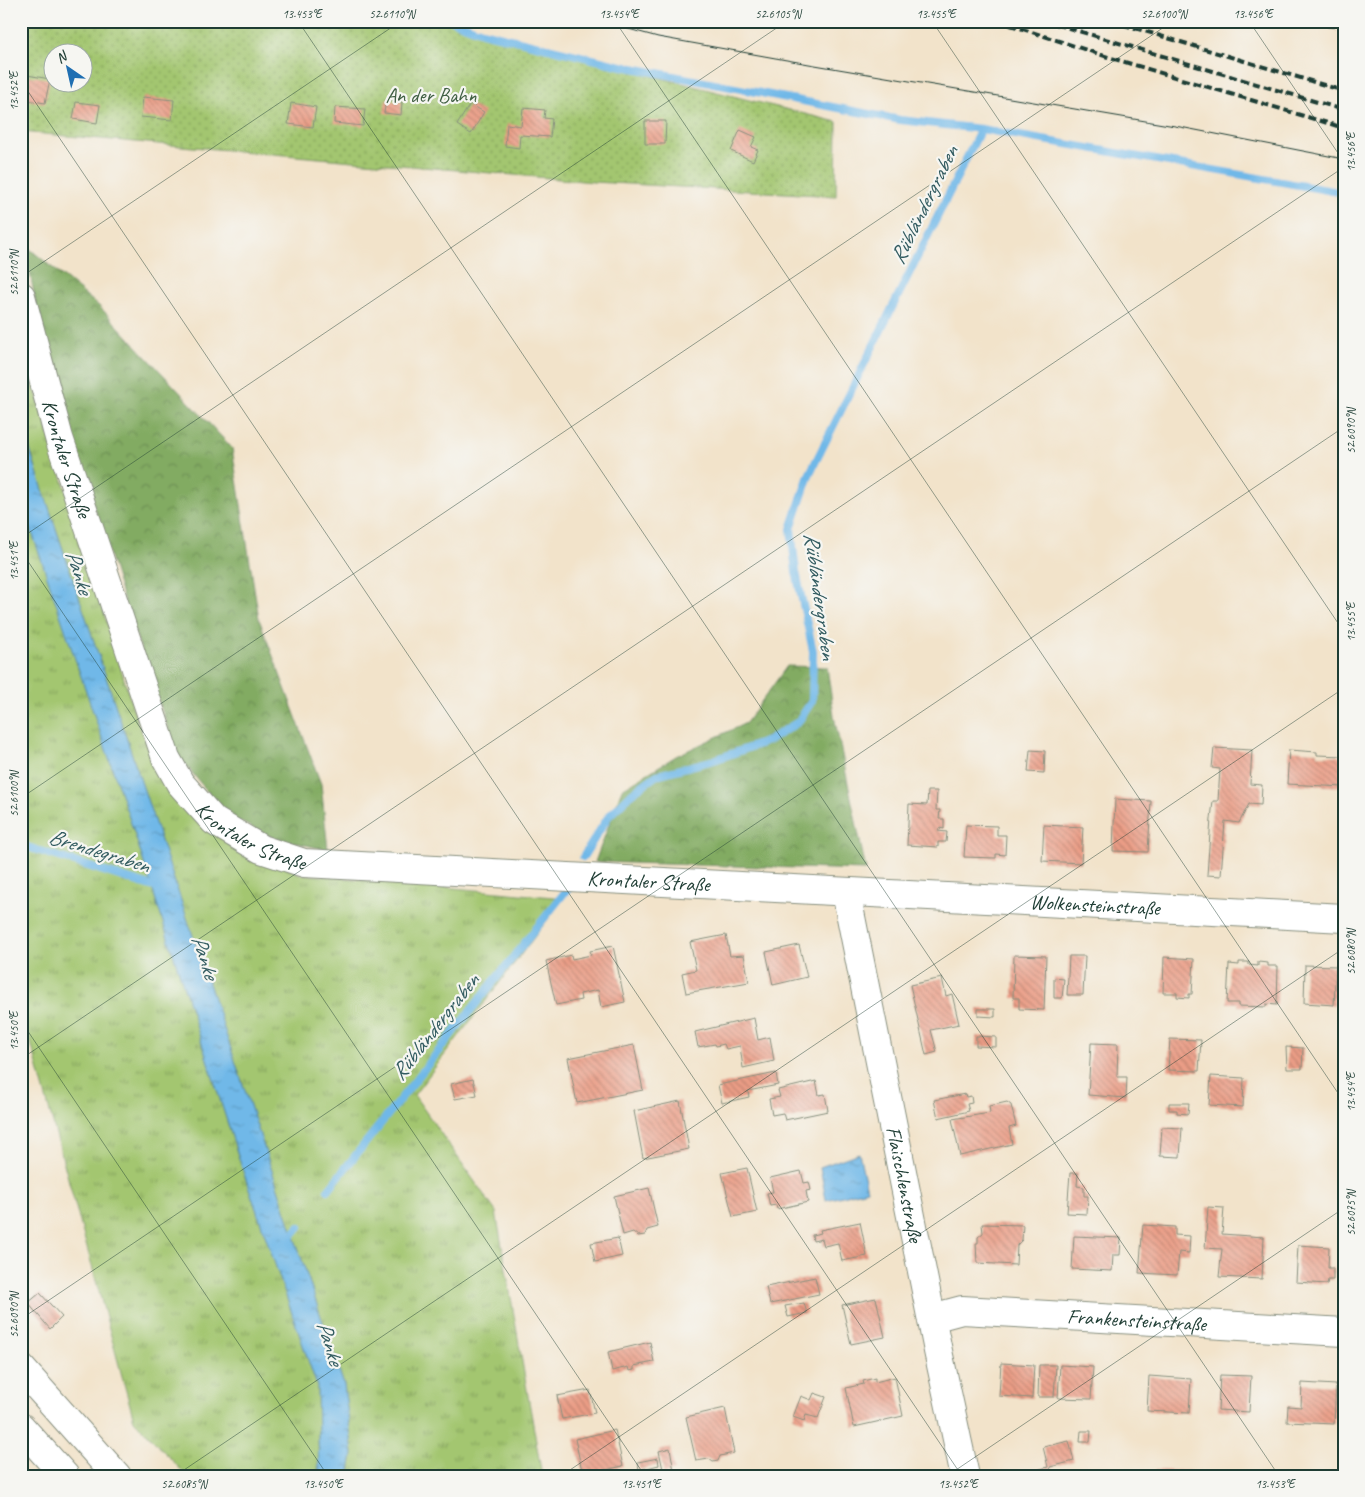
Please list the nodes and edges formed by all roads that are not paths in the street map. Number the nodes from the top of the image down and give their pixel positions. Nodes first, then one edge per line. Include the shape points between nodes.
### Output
1 (21, 296) edge
2 (846, 892) junction
3 (1344, 918) edge
4 (932, 1318) junction
5 (1344, 1332) edge
6 (21, 1368) edge
7 (21, 1427) edge
8 (65, 1476) edge
9 (117, 1476) edge
10 (965, 1476) edge

1 - 2 main road, Krontaler Straße via 59,438 166,758 180,783 214,821 261,849 304,863
2 - 3 main road, Wolkensteinstraße
2 - 4 main road, Flaischlenstraße
4 - 5 main road, Frankensteinstraße via 962,1310
4 - 10 main road, Flaischlenstraße
6 - 9 main road
7 - 8 main road

